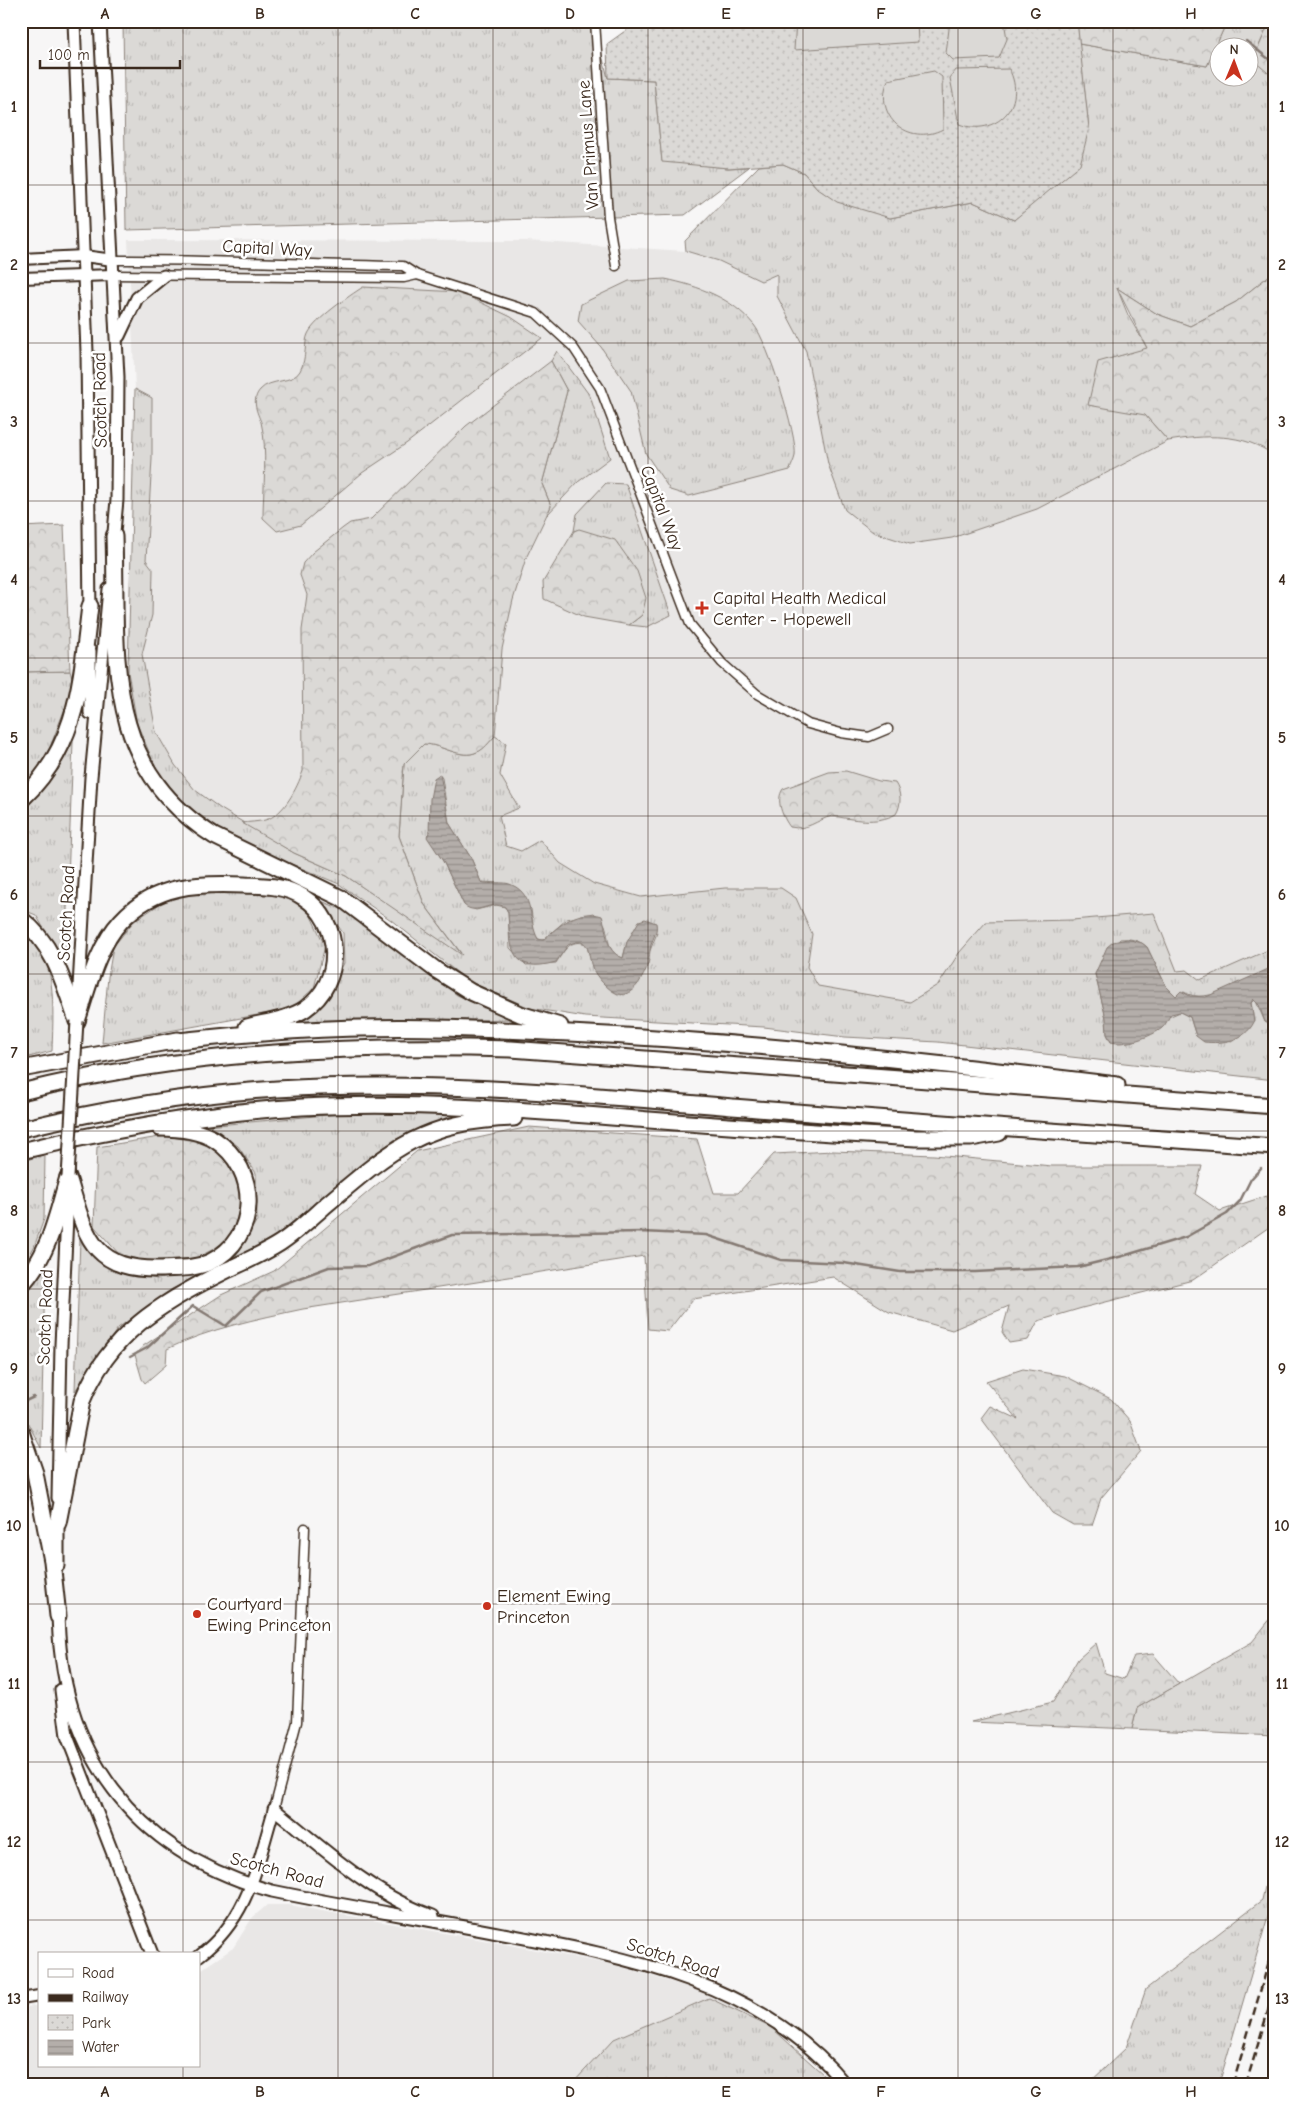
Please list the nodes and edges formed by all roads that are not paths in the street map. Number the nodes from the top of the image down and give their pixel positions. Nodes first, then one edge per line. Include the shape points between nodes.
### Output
1 (74, 21) edge
2 (100, 21) edge
3 (595, 21) edge
4 (84, 256) junction
5 (21, 258) edge
6 (113, 260) junction
7 (616, 266) dead end
8 (417, 274) junction
9 (113, 275) junction
10 (164, 276) junction
11 (84, 277) junction
12 (21, 278) edge
13 (116, 345) junction
14 (114, 536) junction
15 (90, 606) junction
16 (888, 728) dead end
17 (90, 777) junction
18 (21, 800) edge
19 (21, 919) edge
20 (77, 1021) junction
21 (611, 1035) junction
22 (169, 1042) junction
23 (23, 1069) edge
24 (21, 1092) edge
25 (1275, 1105) edge
26 (659, 1121) junction
27 (21, 1129) edge
28 (1018, 1129) junction
29 (103, 1134) junction
30 (1275, 1147) edge
31 (25, 1151) edge
32 (68, 1177) junction
33 (21, 1285) edge
34 (21, 1432) edge
35 (58, 1523) junction
36 (305, 1528) dead end
37 (58, 1616) junction
38 (60, 1661) junction
39 (274, 1809) junction
40 (251, 1885) junction
41 (463, 1926) junction
42 (151, 1952) edge
43 (200, 1955) edge
44 (38, 1996) edge
45 (21, 1998) edge
46 (845, 2084) edge

1 - 4 main road, Scotch Road
2 - 6 main road, Scotch Road
3 - 7 street, Van Primus Lane via 608,225
4 - 5 street
4 - 6 street
4 - 11 main road, Scotch Road
6 - 8 street, Capital Way via 403,266
6 - 9 main road, Scotch Road
8 - 10 street, Capital Way via 404,278
8 - 16 street, Capital Way via 536,313 573,347 600,388 690,624 722,663 757,694 808,724 869,737
9 - 10 street, Capital Way
9 - 11 street
9 - 13 main road, Scotch Road
10 - 13 main road via 137,298 122,325
11 - 12 street
11 - 15 main road, Scotch Road
13 - 14 main road, Scotch Road via 118,431
14 - 17 main road, Scotch Road
14 - 21 highway via 118,680 124,718 147,770 182,812 225,842 341,898 436,970 471,992 542,1022
15 - 17 main road, Scotch Road
15 - 18 highway via 79,693 67,735 44,776
17 - 20 main road, Scotch Road
19 - 20 highway via 51,953
20 - 22 highway via 109,936 132,910 160,892 197,884 262,886 290,891 314,905 330,932 334,958 328,982 314,1002 286,1018
20 - 32 main road, Scotch Road, bridge
21 - 22 highway via 470,1028 360,1028
21 - 25 highway via 939,1063
22 - 23 highway
24 - 25 highway via 226,1056 312,1049 433,1047 511,1049
26 - 28 highway via 916,1138 971,1138
26 - 29 highway via 441,1106 334,1106 195,1116
26 - 35 highway via 545,1117 478,1120 434,1130 385,1156 275,1246 161,1306 119,1341 89,1384 77,1415
27 - 28 highway via 70,1117 210,1095 274,1089 398,1086 535,1091
28 - 30 highway
29 - 31 highway
29 - 32 highway via 156,1128 184,1130 205,1135 222,1145 238,1163 248,1190 247,1218 235,1242 219,1257 197,1266 134,1269 121,1265 106,1257 88,1238
32 - 33 highway via 46,1248
32 - 35 main road, Scotch Road
34 - 37 highway via 36,1473
35 - 37 main road, Scotch Road
36 - 39 street via 297,1722
37 - 38 main road, Scotch Road
38 - 40 main road, Scotch Road via 68,1700 82,1736 101,1771 132,1812 160,1838 185,1855
38 - 42 main road via 66,1736
39 - 40 street
39 - 41 main road via 350,1870 386,1893 429,1915
40 - 41 main road, Scotch Road
40 - 43 street via 231,1926
41 - 46 main road, Scotch Road via 626,1960 717,1990 749,2006 797,2038
44 - 45 street

